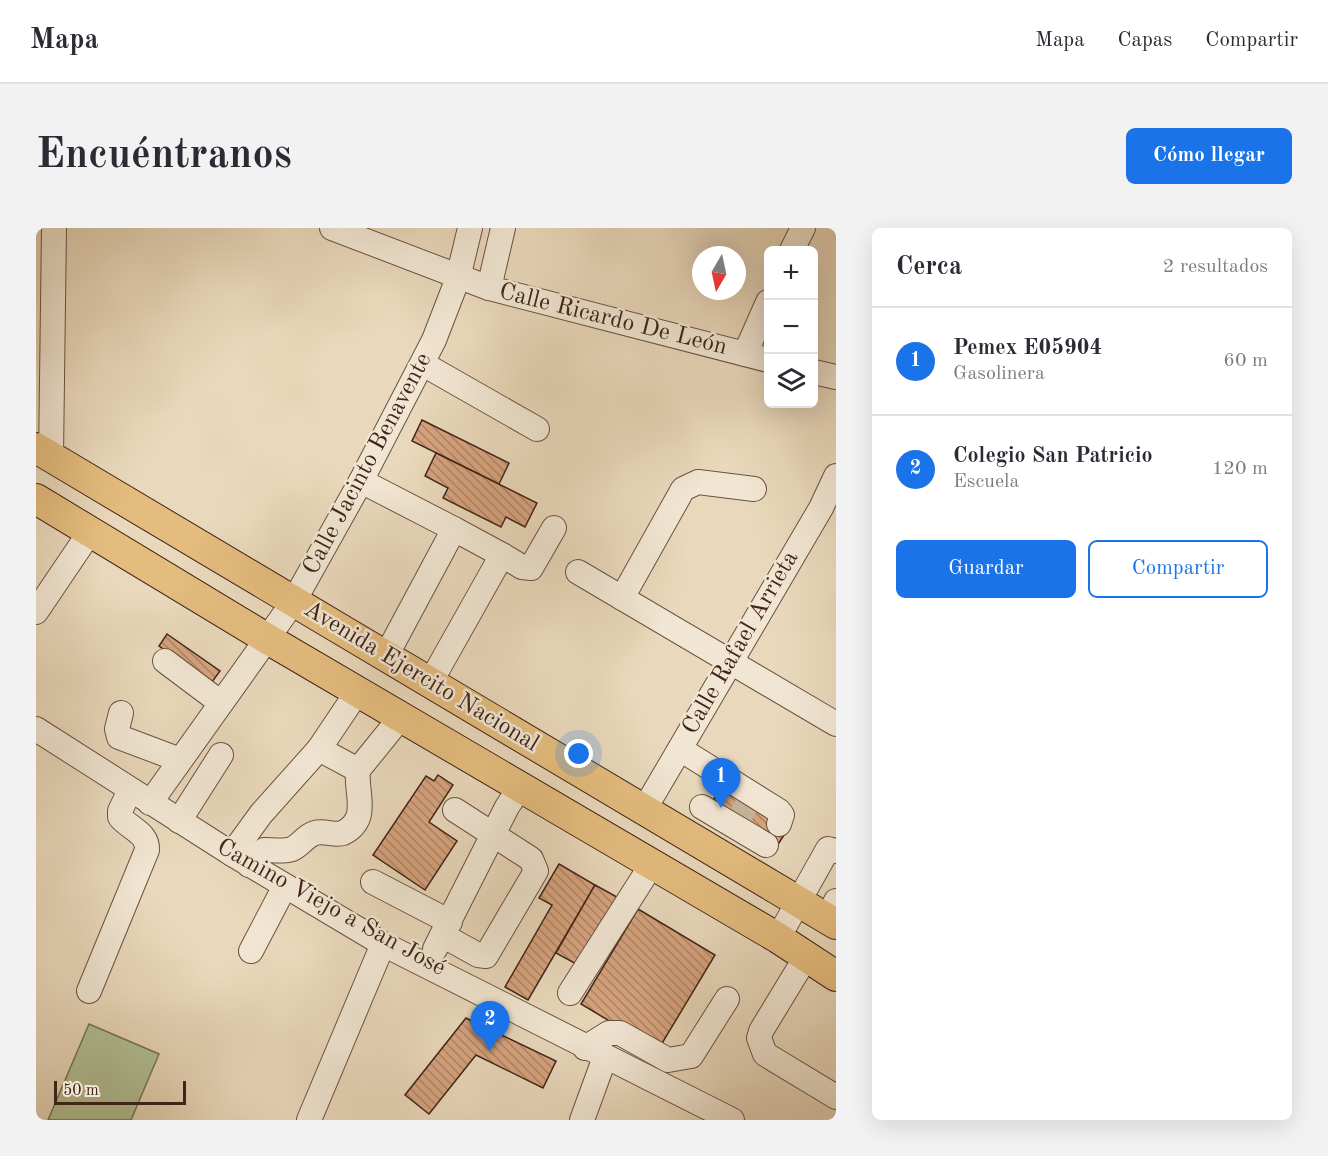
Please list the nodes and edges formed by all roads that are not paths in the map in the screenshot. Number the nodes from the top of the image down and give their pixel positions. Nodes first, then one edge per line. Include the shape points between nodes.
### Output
1 (54, 228) edge
2 (470, 228) edge
3 (503, 228) edge
4 (803, 228) edge
5 (341, 230) edge
6 (794, 246) edge
7 (458, 278) junction
8 (489, 288) junction
9 (764, 311) edge
10 (745, 354) junction
11 (764, 359) edge
12 (423, 364) junction
13 (818, 373) edge
14 (836, 377) edge
15 (537, 429) dead end
16 (44, 452) edge
17 (836, 476) edge
18 (361, 481) junction
19 (754, 489) dead end
20 (36, 501) edge
21 (828, 509) edge
22 (554, 528) dead end
23 (454, 529) junction
24 (90, 532) junction
25 (502, 555) junction
26 (578, 572) dead end
27 (622, 598) junction
28 (294, 601) junction
29 (36, 612) edge
30 (266, 638) junction
31 (386, 656) junction
32 (165, 661) dead end
33 (731, 662) junction
34 (430, 682) junction
35 (358, 691) junction
36 (221, 703) junction
37 (121, 713) dead end
38 (401, 717) junction
39 (834, 719) edge
40 (36, 729) edge
41 (319, 749) junction
42 (680, 749) junction
43 (221, 755) dead end
44 (180, 760) junction
45 (358, 770) junction
46 (720, 775) junction
47 (520, 787) junction
48 (130, 790) junction
49 (150, 803) junction
50 (702, 807) junction
51 (454, 810) dead end
52 (644, 810) junction
53 (743, 812) junction
54 (179, 821) junction
55 (495, 834) junction
56 (688, 836) junction
57 (771, 837) junction
58 (836, 851) edge
59 (241, 859) junction
60 (652, 864) junction
61 (749, 872) junction
62 (373, 882) dead end
63 (285, 886) junction
64 (798, 901) junction
65 (833, 915) edge
66 (446, 929) junction
67 (778, 938) junction
68 (383, 944) junction
69 (250, 951) dead end
70 (806, 957) junction
71 (427, 965) junction
72 (836, 976) edge
73 (89, 991) dead end
74 (570, 993) dead end
75 (727, 999) dead end
76 (595, 1052) junction
77 (836, 1097) edge
78 (309, 1120) edge
79 (582, 1120) edge
80 (732, 1120) edge

1 - 16 street
2 - 7 street, Calle Jacinto Benavente
3 - 8 street
4 - 6 street
5 - 7 street, Calle Ricardo De León
7 - 8 street, Calle Ricardo De León
7 - 12 street, Calle Jacinto Benavente
8 - 10 street, Calle Ricardo De León
9 - 10 street
10 - 11 street, Calle Ricardo De León
12 - 15 street
12 - 18 street, Calle Jacinto Benavente
13 - 14 street
16 - 28 main road, Avenida Ejercito Nacional
17 - 21 street, Calle Rafael Arrieta
18 - 23 street
18 - 28 street, Calle Jacinto Benavente
19 - 27 street via 698,482 684,489
20 - 24 main road, Avenida Ejercito Nacional
21 - 33 street, Calle Rafael Arrieta
22 - 25 street via 531,568
23 - 25 street
23 - 31 street
24 - 29 street
24 - 30 main road, Avenida Ejercito Nacional
25 - 34 street
26 - 27 street
27 - 33 street
28 - 30 street, Calle Jacinto Benavente
28 - 31 main road, Avenida Ejercito Nacional
30 - 35 main road, Avenida Ejercito Nacional
30 - 36 street, Calle Jacinto Benavente
31 - 34 main road, Avenida Ejercito Nacional
32 - 36 street
33 - 39 street
33 - 42 street, Calle Rafael Arrieta
34 - 52 main road, Avenida Ejercito Nacional
35 - 38 main road, Avenida Ejercito Nacional
35 - 41 street
36 - 44 street, Calle Jacinto Benavente
37 - 44 street via 119,737
38 - 45 street
38 - 47 main road, Avenida Ejercito Nacional
40 - 48 street, Camino Viejo a San José
41 - 45 street
41 - 59 street via 261,814
42 - 46 street
42 - 52 street, Calle Rafael Arrieta
43 - 54 street
44 - 49 street, Calle Jacinto Benavente
45 - 59 street via 362,807 341,834 319,832 291,849 264,850
46 - 50 street
46 - 53 street
47 - 55 street
47 - 60 main road, Avenida Ejercito Nacional
48 - 49 street, Camino Viejo a San José
48 - 73 street via 120,817 144,836 147,850
49 - 54 street, Camino Viejo a San José
50 - 53 street
50 - 56 street
51 - 55 street
52 - 56 main road, Avenida Ejercito Nacional
53 - 57 street
53 - 57 street via 779,811 782,815
54 - 59 street, Camino Viejo a San José
55 - 66 street
55 - 66 street via 531,860 536,867 534,879 486,956 478,956
56 - 61 main road, Avenida Ejercito Nacional
57 - 61 street
58 - 64 street via 828,849
59 - 63 street, Camino Viejo a San José
60 - 67 main road, Avenida Ejercito Nacional
60 - 74 street
61 - 64 main road, Avenida Ejercito Nacional
62 - 66 street
63 - 68 street, Camino Viejo a San José
63 - 69 street
64 - 65 main road, Avenida Ejercito Nacional
64 - 67 street
66 - 71 street
67 - 70 main road, Avenida Ejercito Nacional
68 - 71 street, Camino Viejo a San José
68 - 78 street
70 - 72 main road, Avenida Ejercito Nacional
70 - 77 street via 761,1031 760,1045 765,1054
71 - 76 street, Camino Viejo a San José
75 - 76 street via 691,1056 668,1060 620,1033 609,1033
76 - 79 street
76 - 80 street, Camino Viejo a San José

